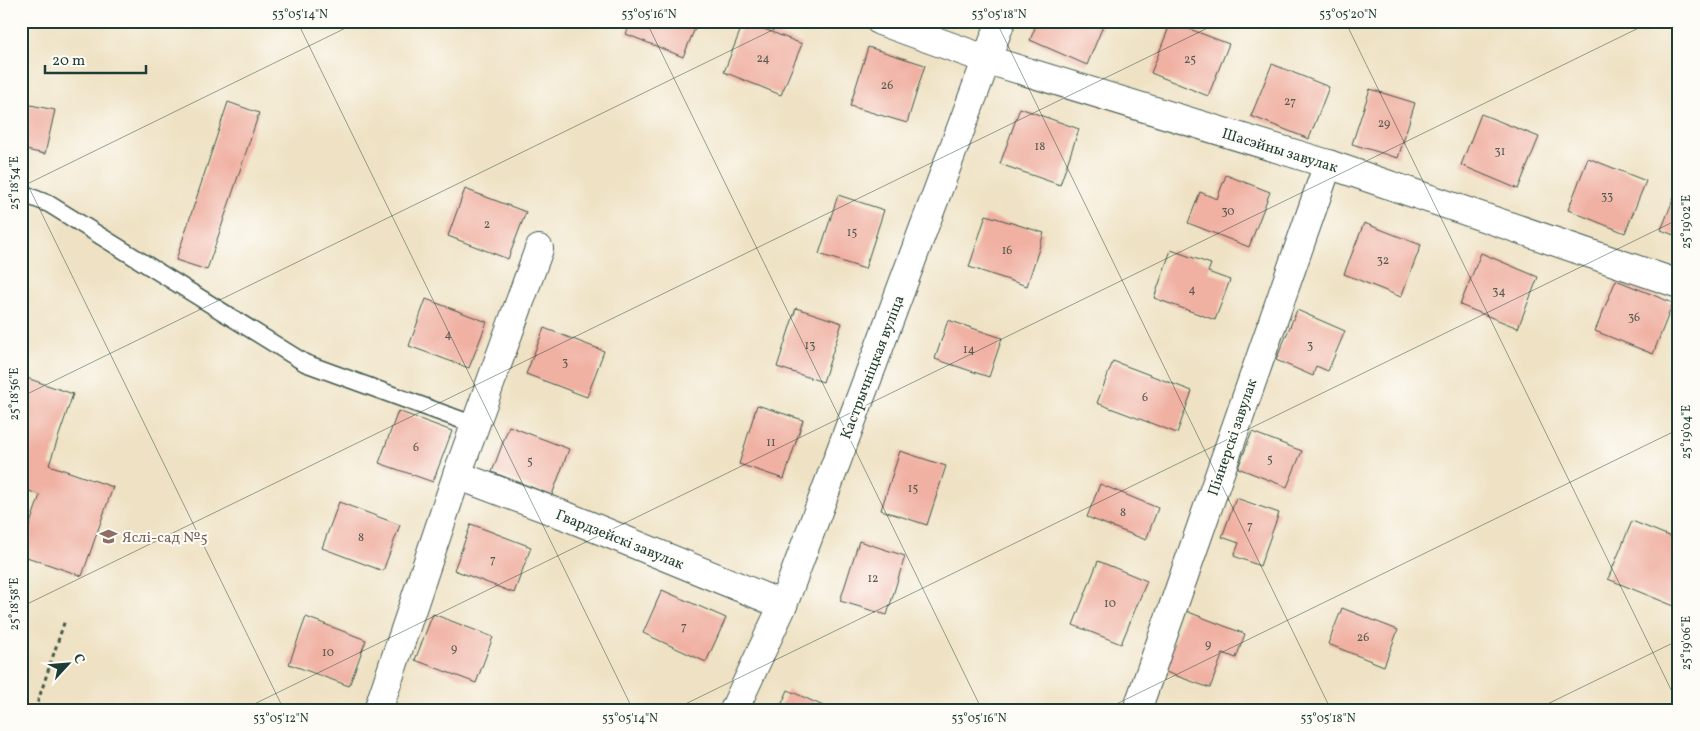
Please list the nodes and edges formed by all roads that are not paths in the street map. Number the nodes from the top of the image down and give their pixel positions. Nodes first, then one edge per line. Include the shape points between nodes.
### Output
1 (880, 21) edge
2 (1001, 21) edge
3 (988, 60) junction
4 (1328, 164) junction
5 (21, 193) edge
6 (539, 249) dead end
7 (1679, 284) edge
8 (475, 425) junction
9 (457, 474) junction
10 (782, 605) junction
11 (378, 710) edge
12 (734, 710) edge
13 (1137, 710) edge

1 - 3 street, Шасэйны завулак
2 - 3 street, Кастрычніцкая вуліца
3 - 4 street, Шасэйны завулак
3 - 10 street, Кастрычніцкая вуліца
4 - 7 street, Шасэйны завулак
4 - 13 street, Піянерскі завулак
5 - 8 lane via 49,204 305,362
6 - 8 street
8 - 9 street
9 - 10 street, Гвардзейскі завулак
9 - 11 street
10 - 12 street, Кастрычніцкая вуліца

